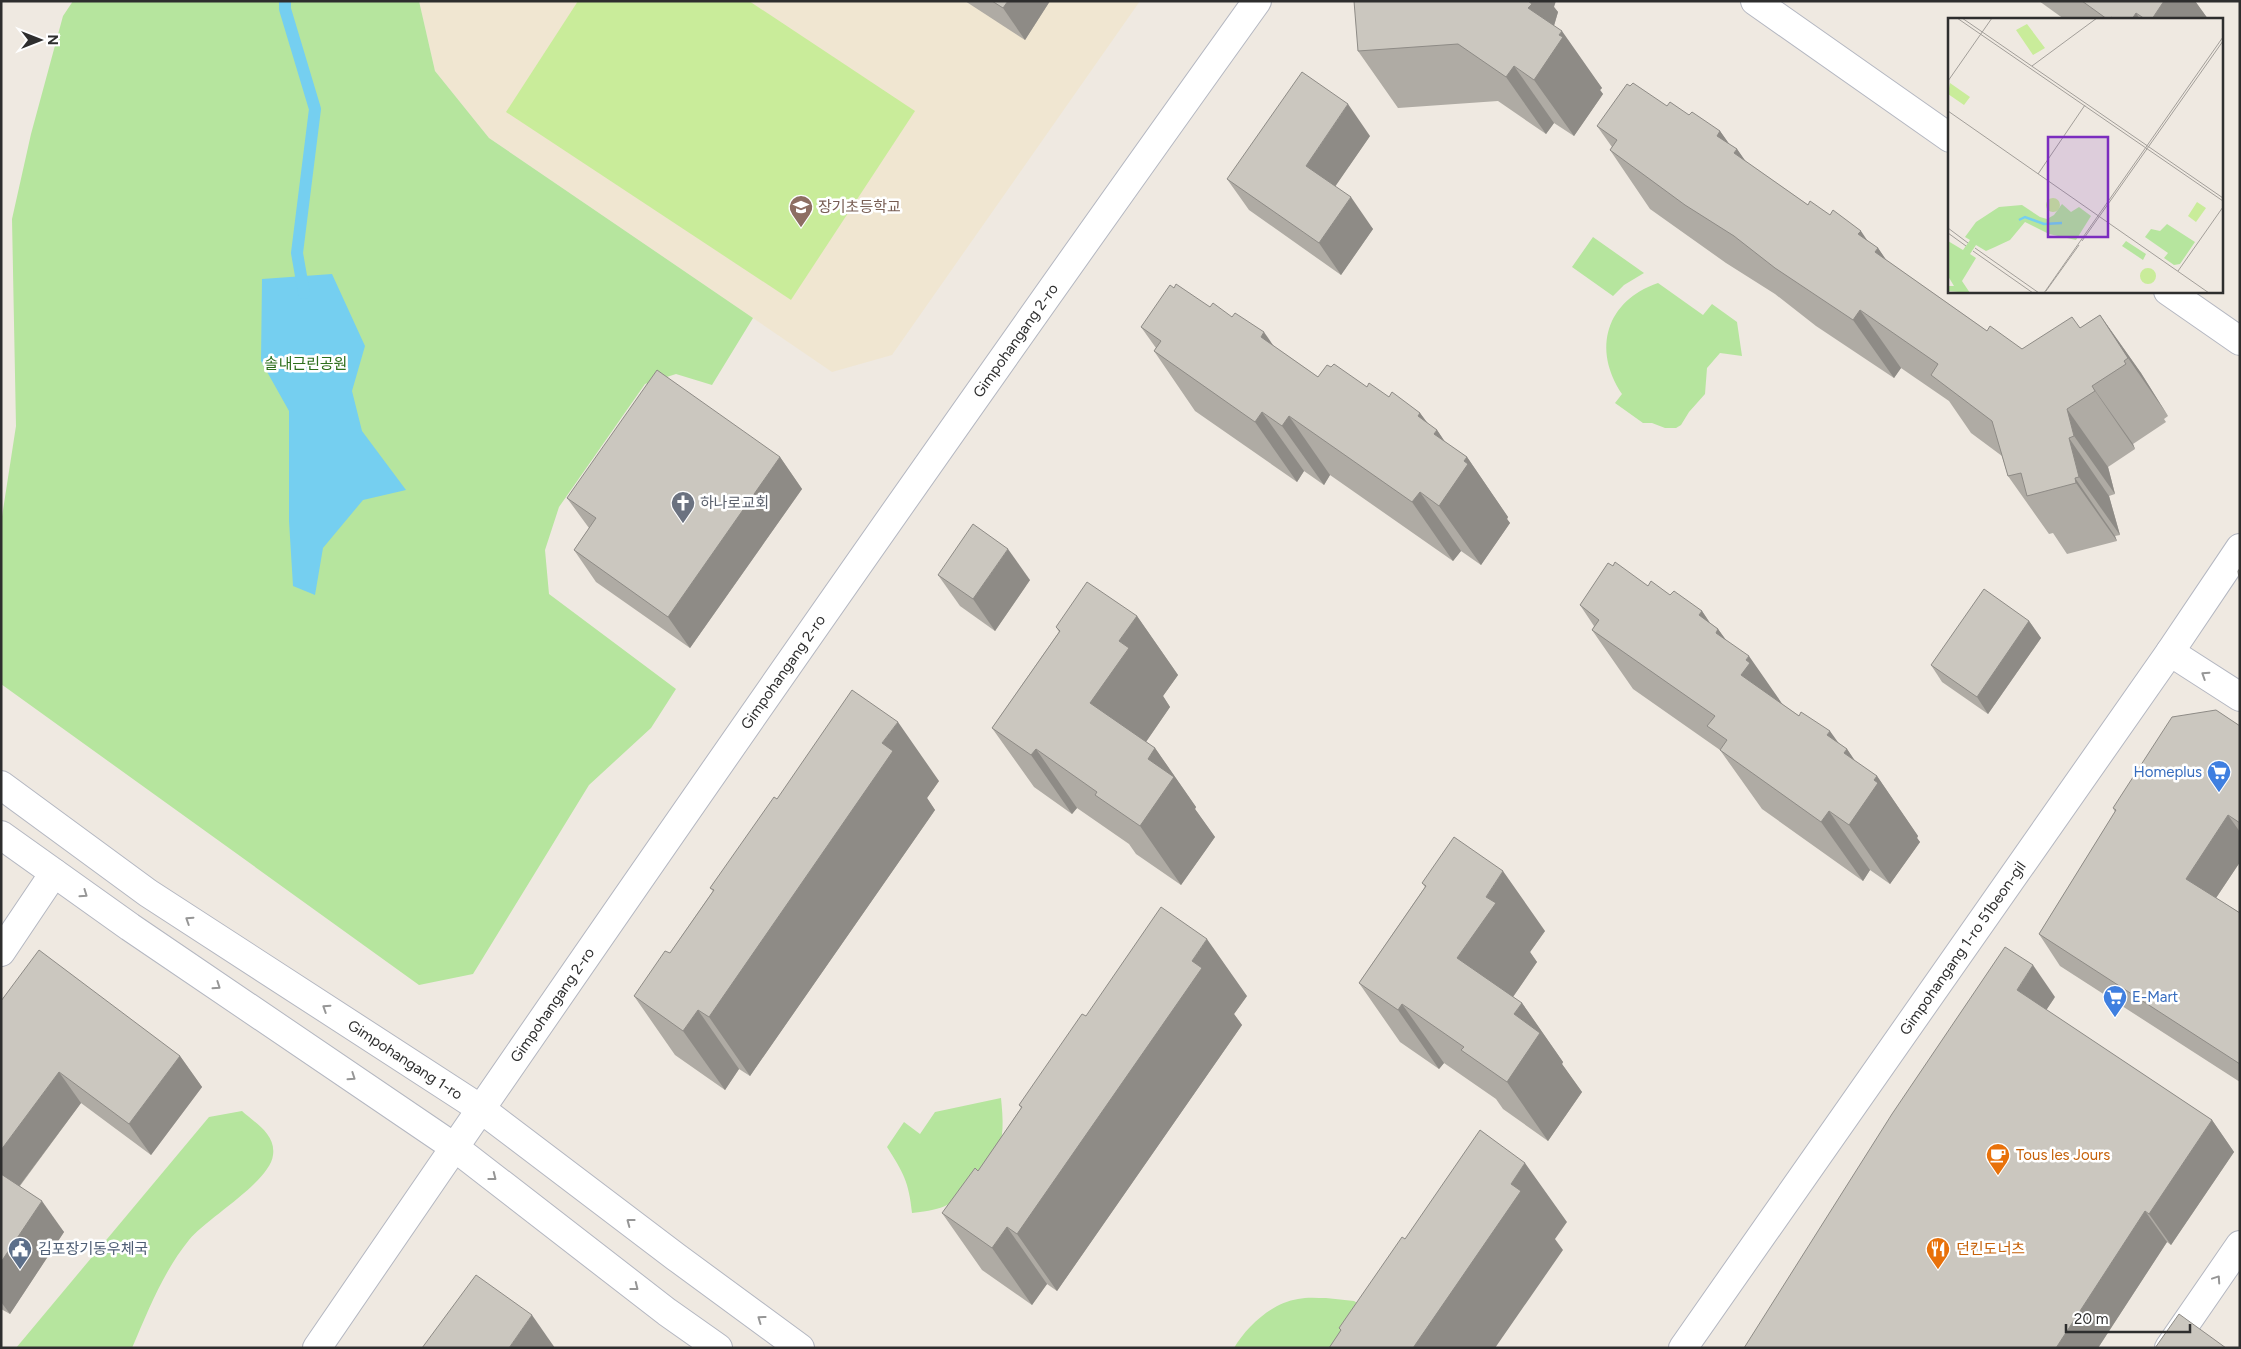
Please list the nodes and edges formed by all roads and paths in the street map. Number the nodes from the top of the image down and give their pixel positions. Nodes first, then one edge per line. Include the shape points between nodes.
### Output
1 (1257, 1) edge
2 (1755, 1) edge
3 (1948, 137) edge
4 (2169, 292) edge
5 (2240, 341) edge
6 (2240, 548) edge
7 (2170, 652) junction
8 (2240, 697) edge
9 (1, 785) edge
10 (1, 835) edge
11 (54, 873) junction
12 (1, 952) edge
13 (481, 1109) junction
14 (454, 1147) junction
15 (2240, 1245) edge
16 (317, 1348) edge
17 (718, 1348) edge
18 (800, 1348) edge
19 (1684, 1348) edge
20 (2169, 1348) edge

1 - 13 street, Gimpohangang 2-ro via 1062,273
2 - 3 street
4 - 5 street
6 - 7 street, Gimpohangang 1-ro 51beon-gil
8 -> 7 street
7 - 19 street, Gimpohangang 1-ro 51beon-gil
13 -> 9 street, Gimpohangang 1-ro via 148,893
10 - 11 street
11 - 12 street
11 -> 14 street
13 - 14 street, Gimpohangang 2-ro
18 -> 13 street, Gimpohangang 1-ro
14 - 16 street, Gimpohangang 2-ro
14 -> 17 street
20 -> 15 street

